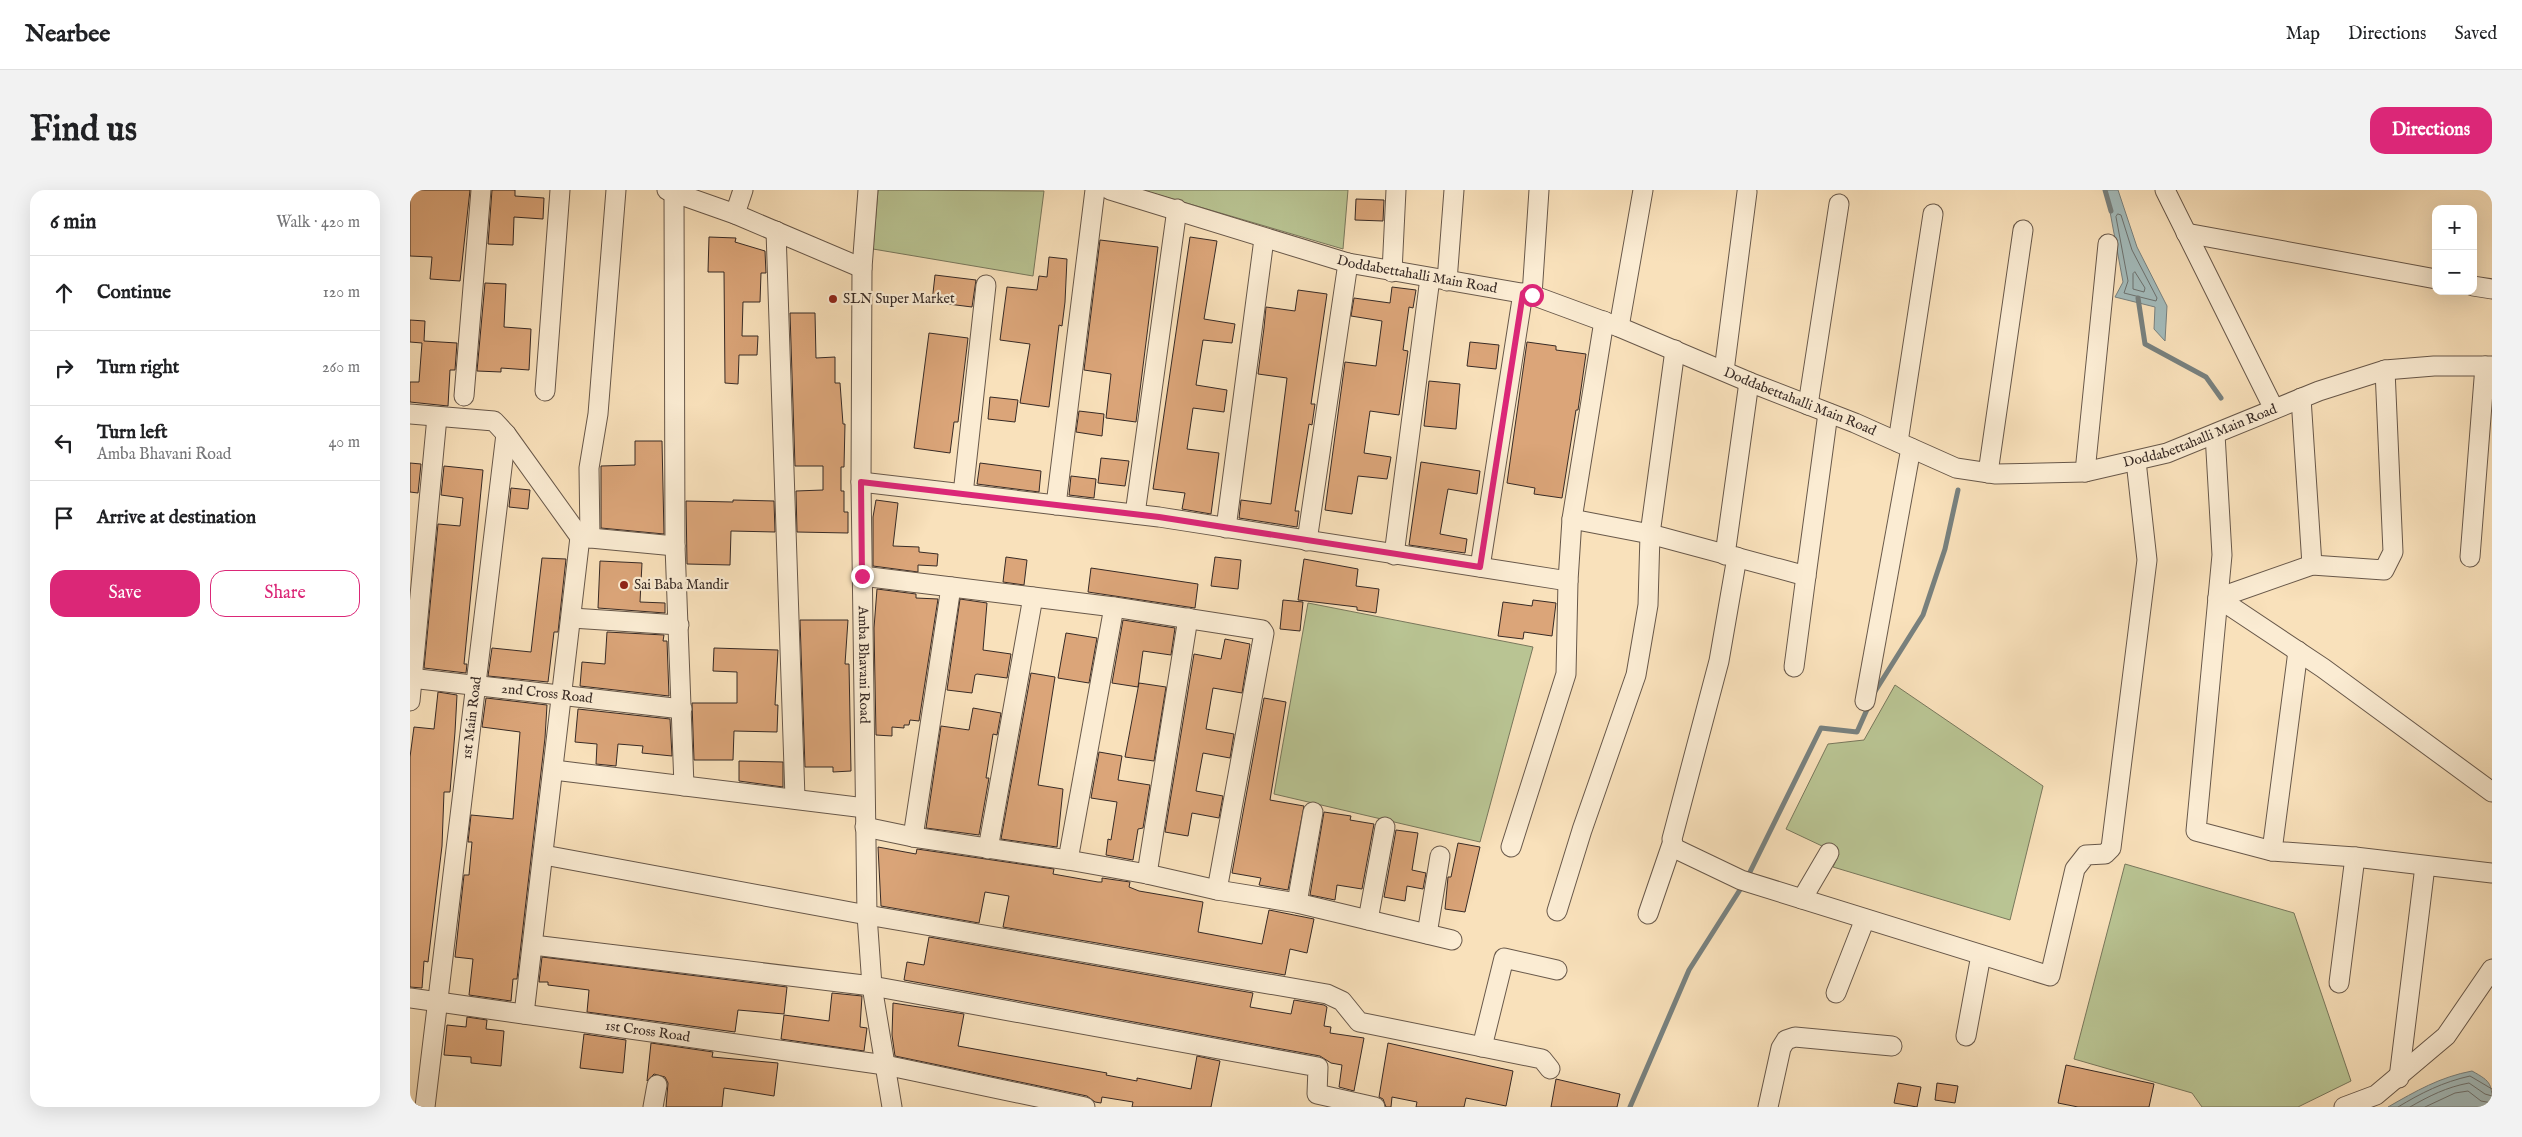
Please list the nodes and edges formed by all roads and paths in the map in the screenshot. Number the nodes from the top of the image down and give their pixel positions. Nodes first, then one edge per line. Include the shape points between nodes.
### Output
1 (481, 190) edge
2 (560, 190) edge
3 (616, 190) edge
4 (743, 190) edge
5 (868, 190) edge
6 (1095, 190) edge
7 (1110, 190) edge
8 (1396, 190) edge
9 (1454, 190) edge
10 (1539, 190) edge
11 (1643, 190) edge
12 (2164, 190) edge
13 (670, 192) edge
14 (1748, 192) dead end
15 (1839, 204) dead end
16 (1177, 209) junction
17 (735, 214) junction
18 (1933, 214) dead end
19 (2023, 230) dead end
20 (776, 231) junction
21 (2186, 233) junction
22 (1264, 239) junction
23 (2108, 244) dead end
24 (1348, 263) junction
25 (862, 268) junction
26 (1392, 272) junction
27 (2432, 278) edge
28 (1438, 280) junction
29 (986, 285) dead end
30 (2477, 287) edge
31 (2492, 289) edge
32 (1527, 294) junction
33 (1612, 324) junction
34 (1675, 350) junction
35 (2488, 366) edge
36 (2385, 370) junction
37 (1724, 371) junction
38 (1749, 382) junction
39 (545, 391) dead end
40 (464, 396) dead end
41 (2300, 398) junction
42 (1808, 405) junction
43 (2274, 409) junction
44 (1828, 412) junction
45 (410, 414) edge
46 (436, 417) junction
47 (506, 434) junction
48 (2215, 434) junction
49 (1904, 445) junction
50 (2136, 461) junction
51 (2085, 472) junction
52 (1988, 473) junction
53 (861, 482) junction
54 (963, 494) junction
55 (1056, 505) junction
56 (1135, 514) junction
57 (1572, 519) junction
58 (1226, 528) junction
59 (1650, 534) junction
60 (585, 537) junction
61 (1307, 541) junction
62 (675, 546) junction
63 (1394, 555) junction
64 (1731, 556) junction
65 (2470, 557) dead end
66 (2312, 564) junction
67 (1480, 567) junction
68 (862, 576) junction
69 (1806, 576) junction
70 (1568, 581) junction
71 (951, 587) junction
72 (1033, 597) junction
73 (2218, 598) junction
74 (1114, 607) junction
75 (572, 618) junction
76 (1188, 618) junction
77 (679, 625) junction
78 (2298, 652) junction
79 (1794, 667) dead end
80 (411, 678) edge
81 (477, 686) junction
82 (562, 695) junction
83 (410, 701) edge
84 (1865, 701) dead end
85 (682, 709) junction
86 (554, 770) junction
87 (684, 786) junction
88 (2492, 792) edge
89 (795, 798) junction
90 (1313, 812) dead end
91 (865, 818) junction
92 (1385, 827) dead end
93 (913, 837) junction
94 (1672, 844) junction
95 (1511, 847) dead end
96 (988, 849) junction
97 (2272, 851) junction
98 (1829, 853) dead end
99 (544, 855) junction
100 (1440, 856) dead end
101 (2355, 857) junction
102 (1068, 860) junction
103 (2425, 866) junction
104 (2492, 873) edge
105 (1147, 874) junction
106 (1217, 890) junction
107 (1802, 899) junction
108 (1297, 904) junction
109 (1557, 911) dead end
110 (1648, 914) dead end
111 (867, 915) junction
112 (1865, 919) junction
113 (1368, 920) junction
114 (1427, 934) junction
115 (1452, 940) dead end
116 (532, 945) junction
117 (1981, 955) junction
118 (2492, 969) edge
119 (1557, 970) dead end
120 (2339, 983) dead end
121 (872, 986) junction
122 (1836, 993) dead end
123 (410, 998) edge
124 (439, 1001) junction
125 (524, 1014) junction
126 (1966, 1036) dead end
127 (1892, 1046) dead end
128 (1482, 1047) junction
129 (885, 1065) junction
130 (1550, 1069) dead end
131 (2399, 1078) junction
132 (657, 1085) dead end
133 (426, 1107) edge
134 (653, 1107) edge
135 (892, 1107) edge
136 (1085, 1107) edge
137 (1375, 1107) edge
138 (1768, 1107) edge
139 (2344, 1107) edge

1 - 40 street
2 - 39 street
3 - 60 street
4 - 17 street
5 - 25 street, Amba Bhavani Road
6 - 55 street
7 - 16 street, Doddabettahalli Main Road
8 - 26 street
9 - 28 street
10 - 32 street
11 - 33 street
12 - 21 street
13 - 17 street
13 - 62 street
14 - 37 street
15 - 42 street
16 - 22 street, Doddabettahalli Main Road
16 - 56 street
17 - 20 street
18 - 49 street
19 - 52 street
20 - 25 street
20 - 89 street
21 - 27 street
21 - 43 street
22 - 24 street, Doddabettahalli Main Road
22 - 58 street
23 - 51 street
24 - 26 street, Doddabettahalli Main Road
24 - 61 street
25 - 53 street, Amba Bhavani Road
26 - 28 street, Doddabettahalli Main Road
28 - 32 street, Doddabettahalli Main Road
28 - 63 street
29 - 54 street
30 - 31 street
32 - 33 street, Doddabettahalli Main Road
32 - 67 street
33 - 34 street, Doddabettahalli Main Road
33 - 57 street
34 - 37 street, Doddabettahalli Main Road
34 - 59 street
35 - 36 street, Doddabettahalli Main Road
35 - 65 street
36 - 41 street, Doddabettahalli Main Road
36 - 66 street via 2393,552 2384,570
37 - 38 street, Doddabettahalli Main Road
38 - 42 street, Doddabettahalli Main Road
38 - 64 street
41 - 43 street, Doddabettahalli Main Road
41 - 66 street
42 - 44 street, Doddabettahalli Main Road
43 - 48 street, Doddabettahalli Main Road
44 - 49 street, Doddabettahalli Main Road
44 - 69 street
45 - 46 street
46 - 47 street via 491,419
46 - 80 street
47 - 60 street
47 - 81 street, 1st Main Road
48 - 50 street, Doddabettahalli Main Road via 2167,454
48 - 73 street via 2222,555
49 - 52 street, Doddabettahalli Main Road via 1956,468
49 - 84 street
50 - 51 street, Doddabettahalli Main Road
50 - 117 street via 2147,560 2111,848 2105,854 2086,855 2075,869 2050,976
51 - 52 street, Doddabettahalli Main Road
53 - 54 street
53 - 68 street, Amba Bhavani Road
54 - 55 street
55 - 56 street
56 - 58 street
57 - 59 street
57 - 70 street
58 - 61 street
59 - 64 street
59 - 109 street via 1648,605 1636,675
60 - 62 street
60 - 75 street
61 - 63 street
62 - 77 street
63 - 67 street
64 - 69 street
64 - 94 street via 1719,661
66 - 73 street
67 - 70 street
68 - 71 street
68 - 91 street, Amba Bhavani Road
69 - 79 street
70 - 95 street via 1566,674
71 - 72 street
71 - 93 street
72 - 74 street
72 - 96 street
73 - 78 street
73 - 97 street via 2196,831
74 - 76 street
74 - 102 street
75 - 77 street
75 - 82 street
76 - 105 street
76 - 106 street via 1258,629 1264,633
77 - 85 street
78 - 88 street
78 - 97 street
80 - 81 street, 2nd Cross Road
80 - 83 street
81 - 82 street, 2nd Cross Road
81 - 124 street, 1st Main Road
82 - 85 street, 2nd Cross Road
82 - 86 street
85 - 87 street
86 - 87 street
86 - 99 street
87 - 89 street
89 - 91 street
90 - 108 street
91 - 93 street
91 - 111 street, Amba Bhavani Road
92 - 113 street
93 - 96 street
94 - 107 street via 1680,852 1746,882
94 - 110 street
96 - 102 street
97 - 101 street
98 - 107 street
99 - 111 street
99 - 116 street
100 - 114 street
101 - 103 street
101 - 120 street
102 - 105 street
103 - 104 street
103 - 131 street
105 - 106 street
106 - 108 street
107 - 112 street
108 - 113 street
111 - 121 street, Amba Bhavani Road
111 - 128 street via 1327,994 1342,1001 1359,1022
112 - 117 street
112 - 122 street
113 - 114 street
114 - 115 street
116 - 121 street
116 - 125 street
117 - 126 street
118 - 131 street via 2446,1036
119 - 128 street via 1504,958
121 - 129 street, Amba Bhavani Road
121 - 137 street via 1318,1067 1317,1094
123 - 124 street, 1st Cross Road
124 - 125 street, 1st Cross Road
124 - 133 street, 1st Main Road
125 - 129 street, 1st Cross Road
127 - 138 street via 1795,1037 1786,1040 1781,1048
128 - 130 street via 1542,1059
129 - 135 street, Amba Bhavani Road
129 - 136 street, 1st Cross Road
131 - 139 street via 2376,1095
132 - 134 street

